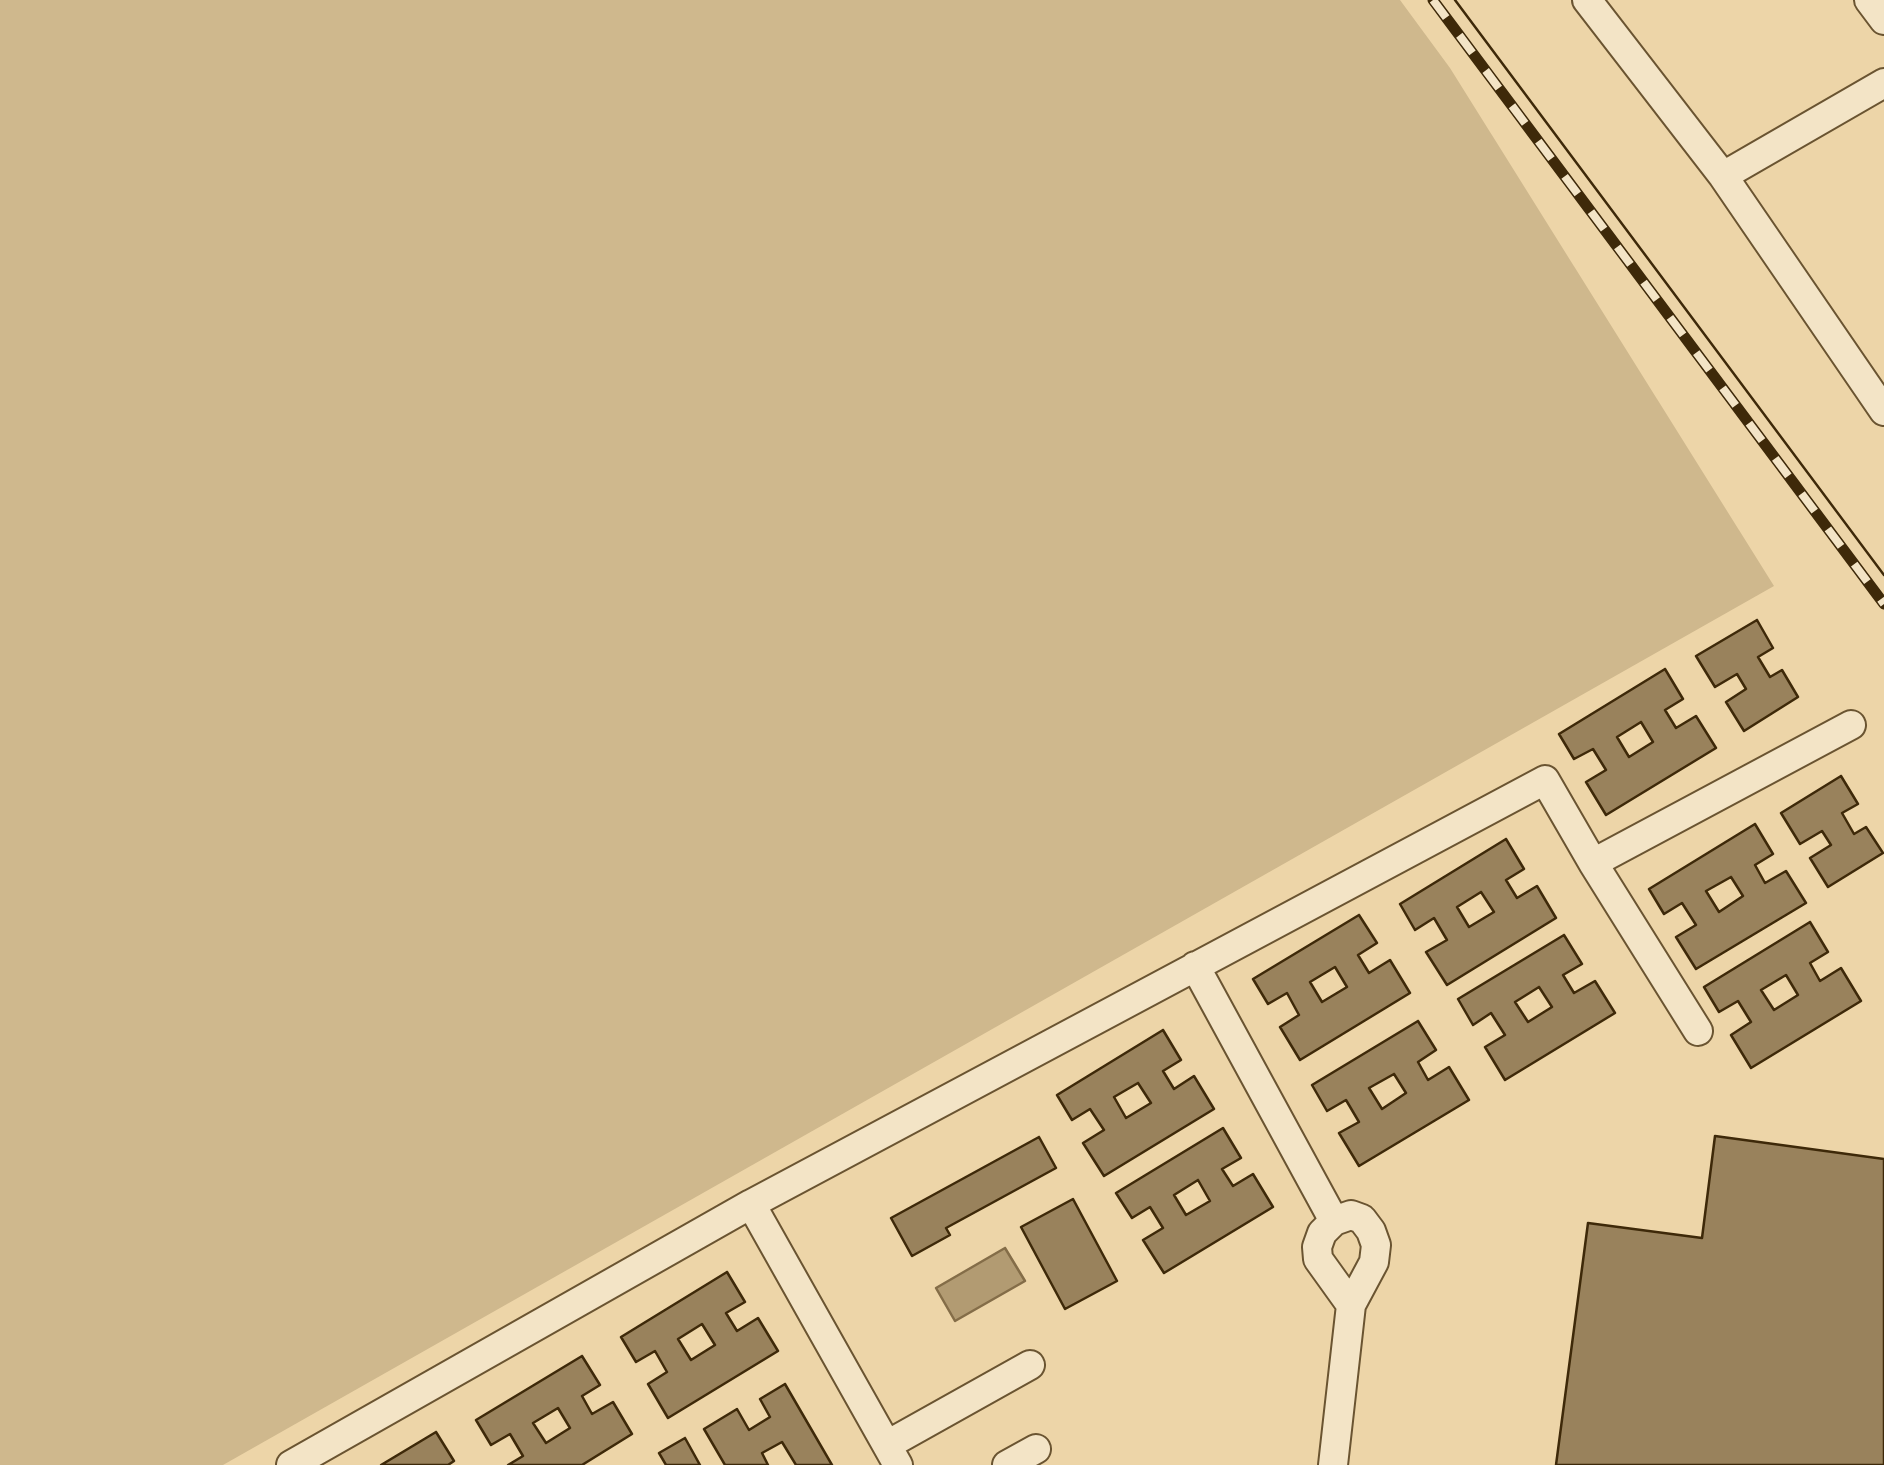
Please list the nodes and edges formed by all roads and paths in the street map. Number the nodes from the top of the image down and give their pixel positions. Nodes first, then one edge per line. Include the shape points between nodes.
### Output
1 (1587, 0) edge
2 (1869, 0) edge
3 (1884, 20) edge
4 (1884, 83) edge
5 (1723, 176) junction
6 (1884, 411) edge
7 (1851, 725) dead end
8 (1593, 863) junction
9 (1195, 966) junction
10 (1698, 1032) dead end
11 (751, 1204) junction
12 (1334, 1221) junction
13 (1351, 1305) junction
14 (1030, 1365) dead end
15 (1036, 1449) dead end
16 (893, 1455) edge
17 (291, 1465) edge
18 (1007, 1465) edge
19 (1333, 1465) edge

1 - 5 street
2 - 3 street
4 - 5 street
5 - 6 street
7 - 8 street
8 - 9 street via 1546,780
8 - 10 street
9 - 11 street
9 - 12 street
11 - 16 street
11 - 17 street
12 - 13 street via 1322,1232 1318,1259
12 - 13 street via 1362,1219 1376,1245
13 - 19 street
14 - 16 street
15 - 18 street

